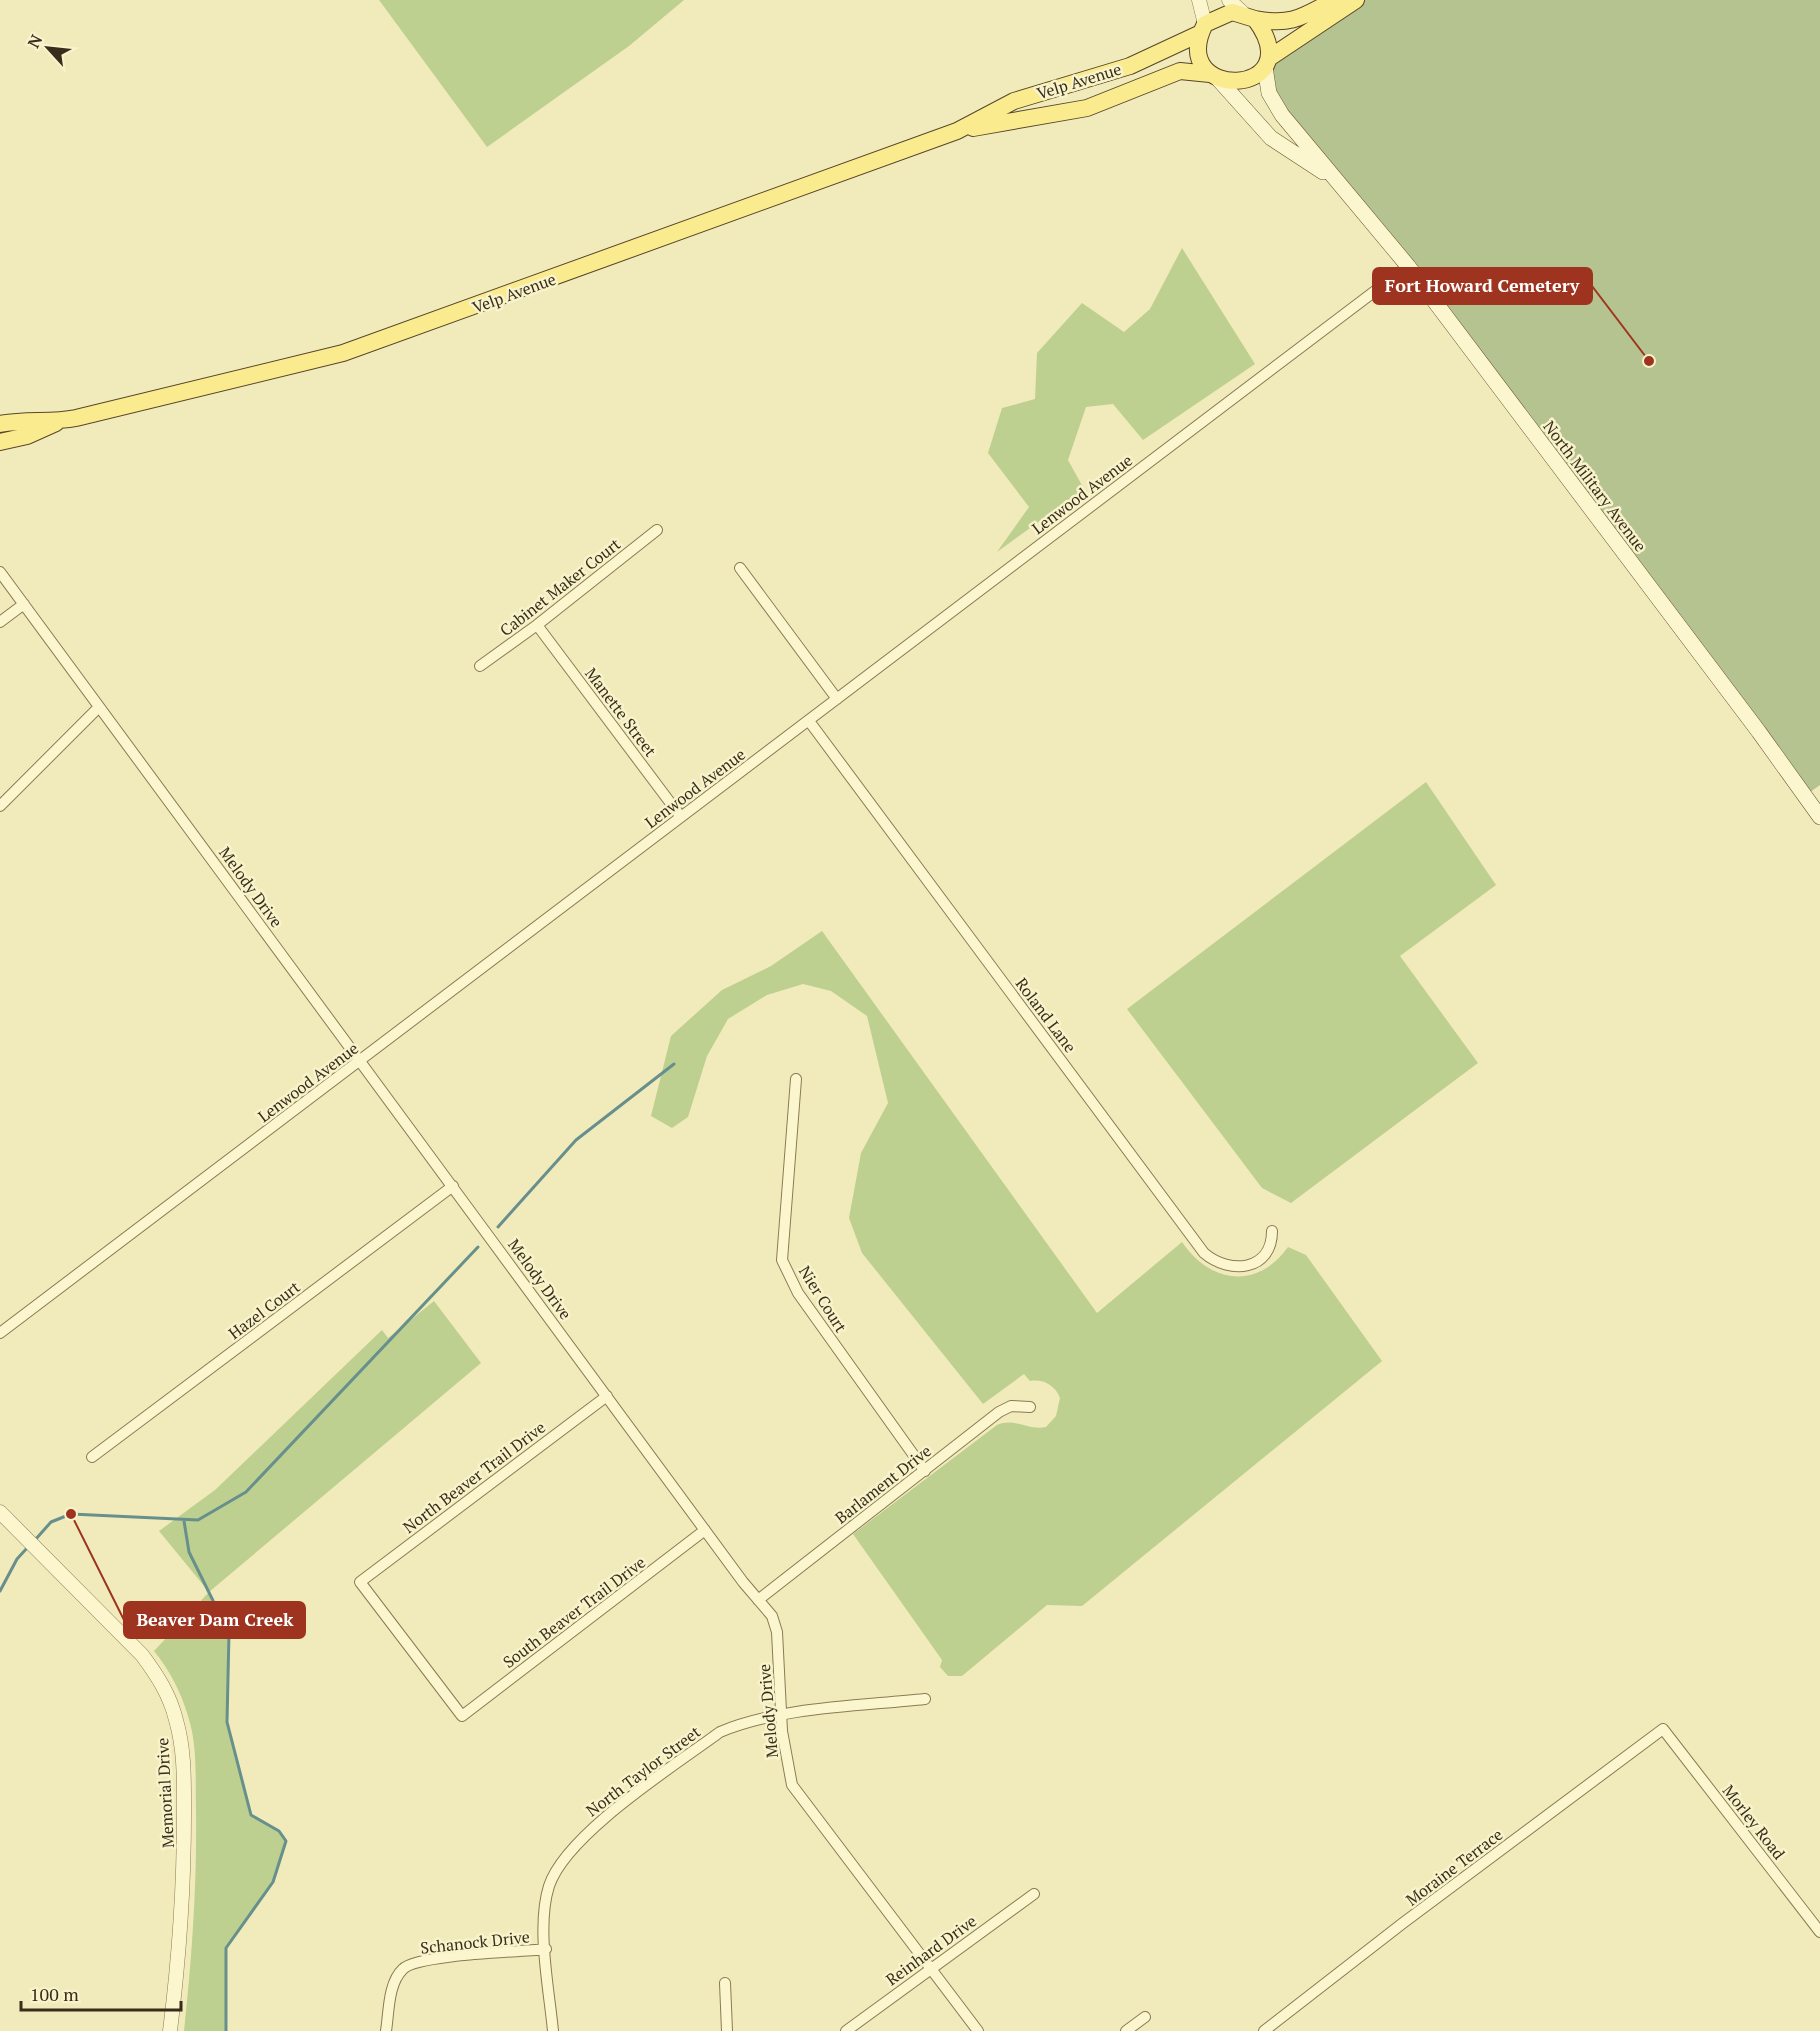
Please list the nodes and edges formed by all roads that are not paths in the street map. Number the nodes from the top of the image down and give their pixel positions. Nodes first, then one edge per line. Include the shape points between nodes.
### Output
1 (1199, 0) edge
2 (1229, 0) edge
3 (1334, 0) edge
4 (1356, 0) edge
5 (1249, 16) junction
6 (1203, 28) junction
7 (1267, 62) junction
8 (1214, 76) junction
9 (957, 131) junction
10 (1335, 180) junction
11 (1408, 266) junction
12 (60, 421) junction
13 (0, 424) edge
14 (0, 442) edge
15 (657, 530) dead end
16 (740, 568) dead end
17 (0, 572) edge
18 (24, 604) junction
19 (0, 622) edge
20 (537, 625) junction
21 (480, 666) dead end
22 (837, 699) junction
23 (99, 706) junction
24 (808, 721) junction
25 (0, 806) edge
26 (1818, 809) edge
27 (681, 817) junction
28 (361, 1061) junction
29 (796, 1079) dead end
30 (453, 1186) junction
31 (1272, 1231) dead end
32 (0, 1333) edge
33 (607, 1396) junction
34 (1030, 1407) dead end
35 (92, 1457) dead end
36 (925, 1471) junction
37 (0, 1512) edge
38 (705, 1530) junction
39 (758, 1600) junction
40 (925, 1698) dead end
41 (781, 1715) junction
42 (462, 1716) joint
43 (1664, 1730) joint
44 (1034, 1894) dead end
45 (1820, 1932) edge
46 (546, 1949) junction
47 (931, 1969) junction
48 (725, 1983) dead end
49 (1145, 2017) dead end
50 (170, 2031) edge
51 (386, 2031) edge
52 (553, 2031) edge
53 (727, 2031) edge
54 (846, 2031) edge
55 (978, 2031) edge
56 (1126, 2031) edge
57 (1264, 2031) edge

1 - 6 street
2 - 5 street
3 - 5 main road via 1302,17 1278,24
4 - 7 main road
5 - 6 main road via 1222,15
5 - 7 main road via 1266,38
6 - 8 main road via 1200,52
6 - 9 main road, Velp Avenue via 1130,66 1014,101
7 - 8 main road via 1242,82 1230,83
7 - 10 main road, North Military Avenue via 1269,93
8 - 9 main road, Velp Avenue via 1180,71 1087,108
8 - 10 main road, North Military Avenue via 1271,138
9 - 12 main road, Velp Avenue via 343,353
10 - 11 main road, North Military Avenue
11 - 22 street, Lenwood Avenue
11 - 26 main road, North Military Avenue
12 - 13 main road, Velp Avenue via 24,419
12 - 14 main road, Velp Avenue via 27,436
15 - 20 street, Cabinet Maker Court
16 - 22 street
17 - 18 street, Melody Drive
18 - 19 street
18 - 23 street, Melody Drive
20 - 21 street, Cabinet Maker Court
20 - 27 street, Manette Street
22 - 24 street, Lenwood Avenue
23 - 25 street
23 - 28 street, Melody Drive
24 - 27 street, Lenwood Avenue
24 - 31 street, Roland Lane via 1204,1253 1232,1268 1251,1264 1269,1247
27 - 28 street, Lenwood Avenue
28 - 30 street, Melody Drive
28 - 32 street, Lenwood Avenue
29 - 36 street, Nier Court via 782,1260 798,1293
30 - 33 street, Melody Drive
30 - 35 street, Hazel Court
33 - 38 street, Melody Drive
33 - 42 street, North Beaver Trail Drive via 360,1582
34 - 36 street, Barlament Drive via 1004,1408
36 - 39 street, Barlament Drive
37 - 50 street, Memorial Drive via 142,1655 161,1682 176,1717 184,1767 184,1880
38 - 39 street, Melody Drive
38 - 42 street, South Beaver Trail Drive
39 - 41 street, Melody Drive via 772,1616 777,1632
40 - 41 street, North Taylor Street
41 - 46 street, North Taylor Street via 720,1732 588,1831 549,1885
41 - 47 street, Melody Drive via 792,1785
43 - 45 street, Morley Road
43 - 57 street, Moraine Terrace
44 - 47 street, Reinhard Drive
46 - 51 street, Schanock Drive via 424,1960 404,1968 393,1983
46 - 52 street, North Taylor Street
47 - 54 street, Reinhard Drive
47 - 55 street, Melody Drive
48 - 53 street
49 - 56 street

